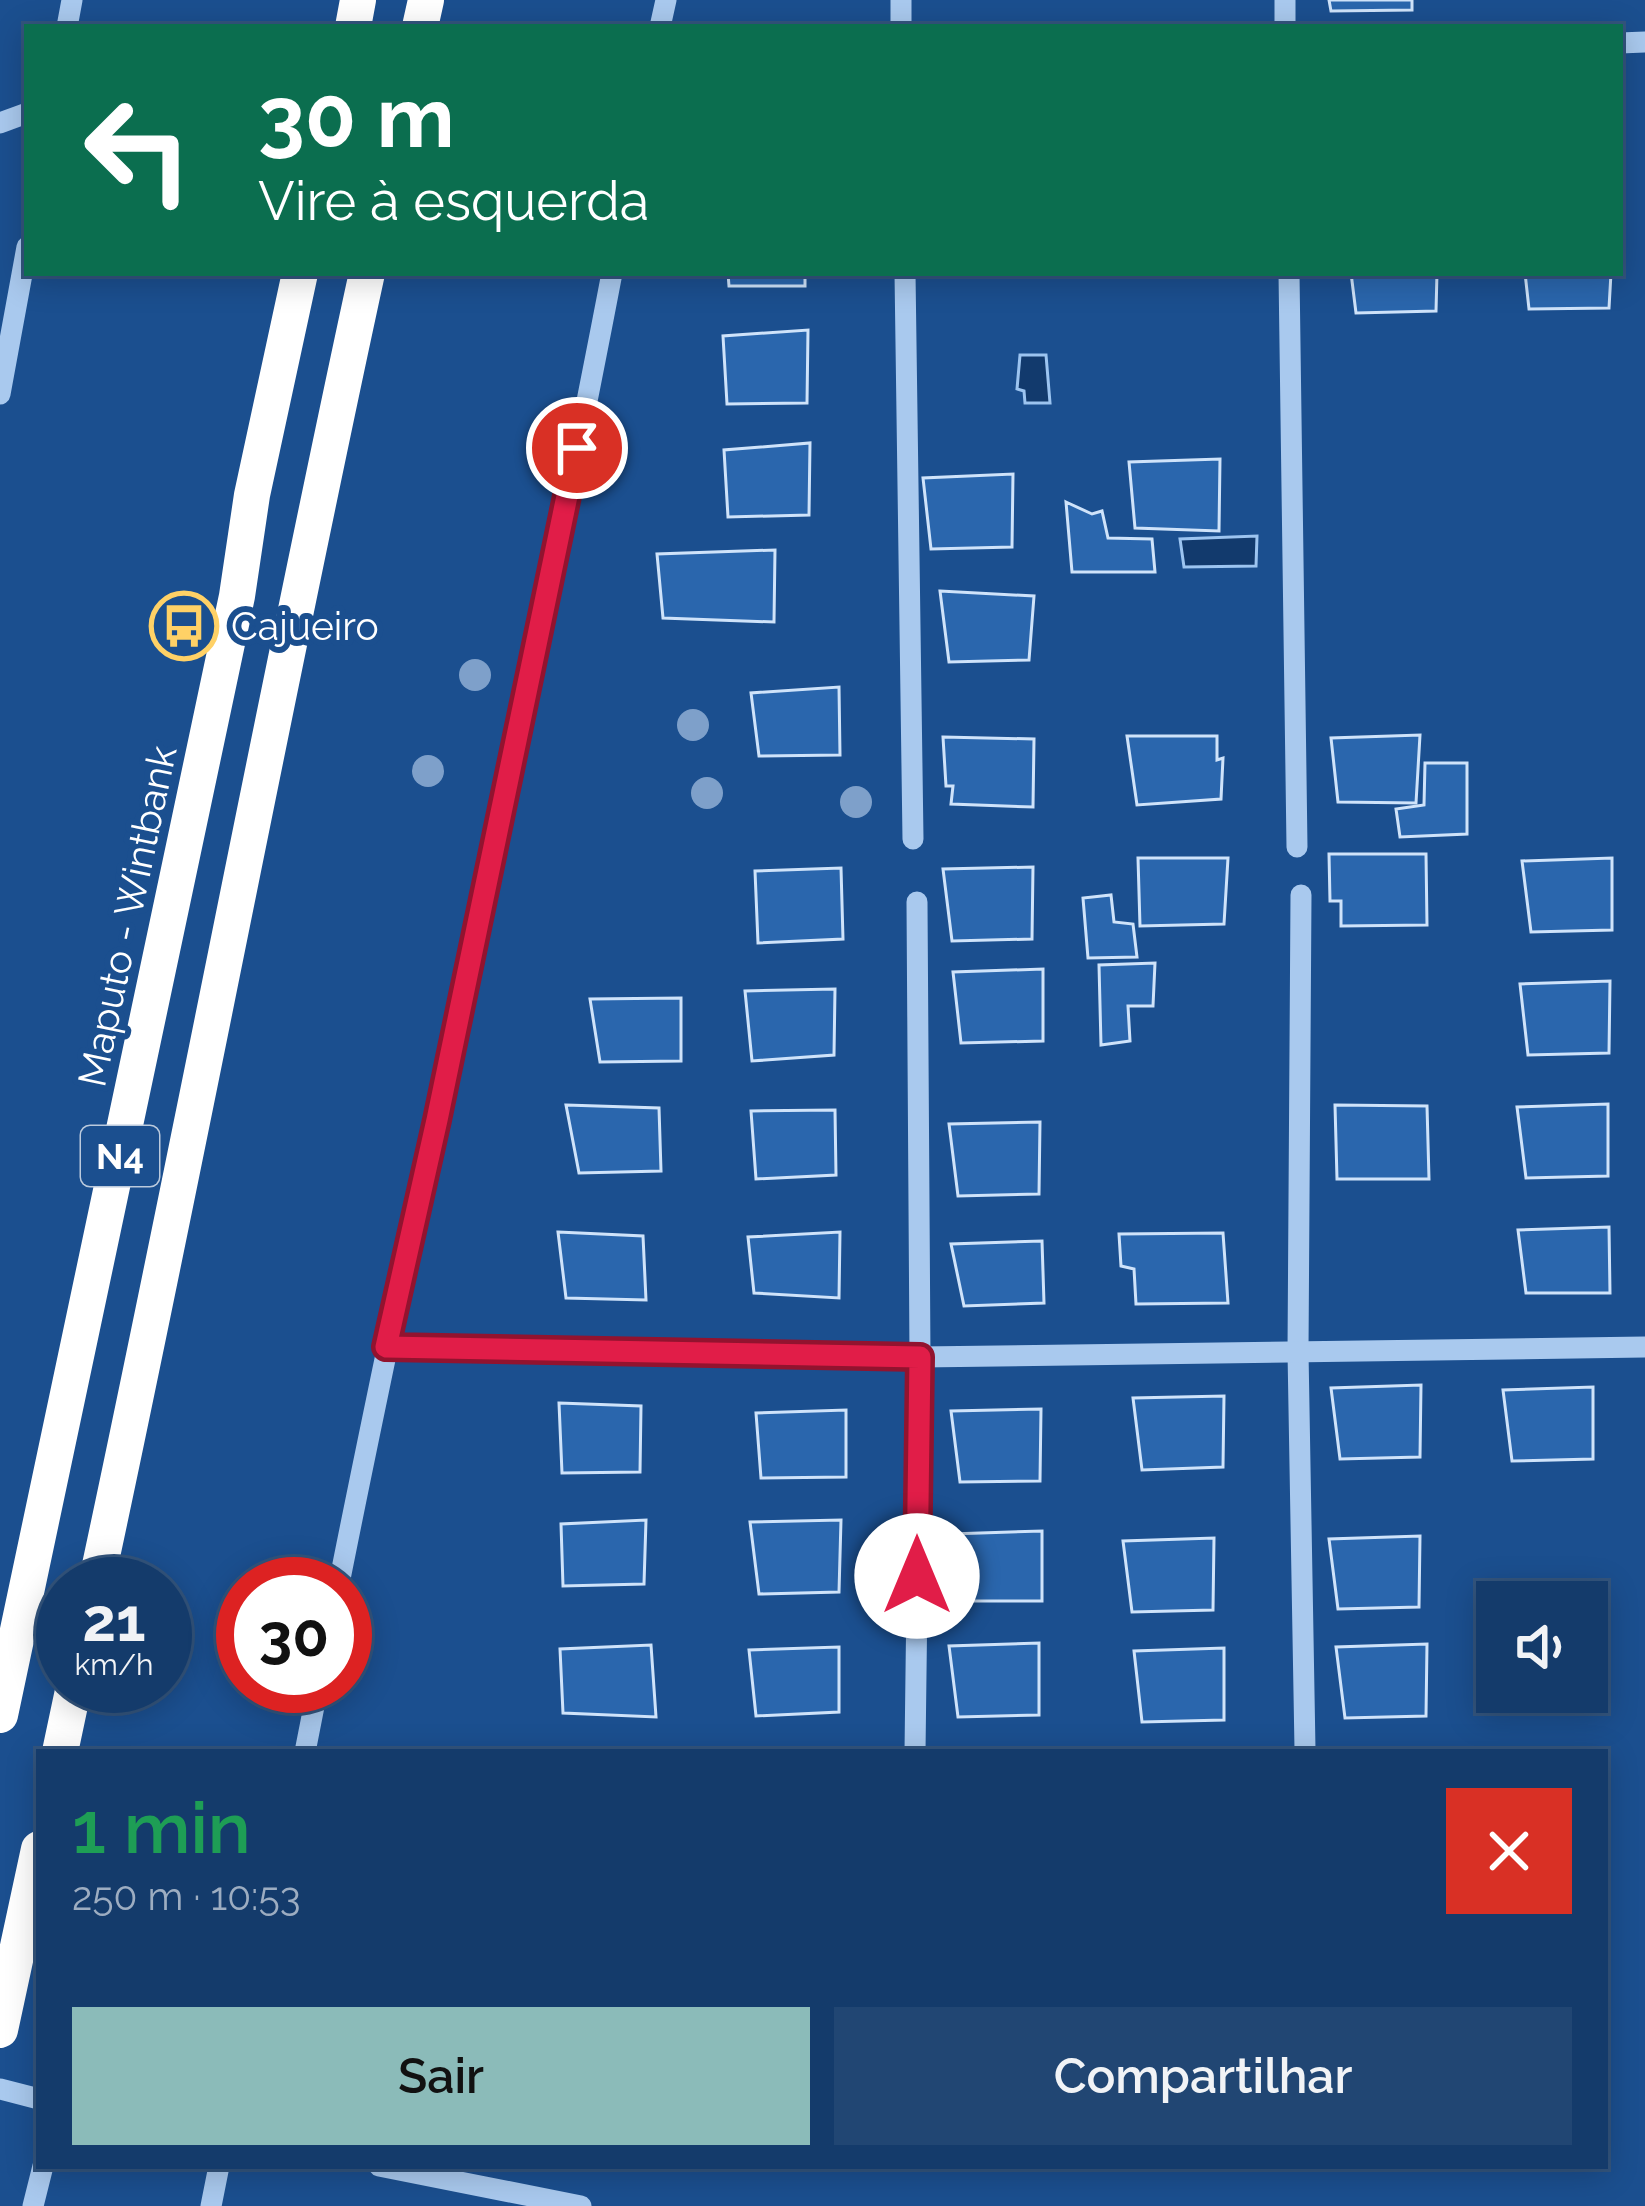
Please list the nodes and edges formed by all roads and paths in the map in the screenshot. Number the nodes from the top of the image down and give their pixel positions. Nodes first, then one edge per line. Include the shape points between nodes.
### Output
1 (24, 263) edge
2 (299, 276) edge
3 (366, 276) edge
4 (611, 276) edge
5 (905, 276) edge
6 (1288, 276) edge
7 (0, 394) edge
8 (913, 838) dead end
9 (1297, 847) dead end
10 (1301, 895) dead end
11 (917, 902) dead end
12 (386, 1347) junction
13 (1645, 1347) edge
14 (1298, 1352) junction
15 (920, 1357) junction
16 (102, 1557) edge
17 (344, 1557) edge
18 (68, 1713) edge
19 (313, 1713) edge
20 (0, 1715) edge
21 (61, 1749) edge
22 (306, 1749) edge
23 (915, 1749) edge
24 (1305, 1749) dead end
25 (36, 1863) edge
26 (0, 2030) edge
27 (0, 2089) edge
28 (36, 2098) edge
29 (42, 2169) edge
30 (218, 2169) edge
31 (395, 2169) edge
32 (33, 2206) edge
33 (211, 2206) edge
34 (580, 2206) edge

1 - 7 street
2 - 20 highway, Maputo - Wintbank / N4
3 - 16 highway, N4
4 - 12 street
5 - 8 street
6 - 9 street
10 - 14 street
11 - 15 street
12 - 15 street
12 - 17 street
13 - 14 street
14 - 15 street
14 - 24 street
15 - 23 street
18 - 21 highway
19 - 22 street
25 - 26 highway
27 - 28 street
29 - 32 street
30 - 33 street
31 - 34 street

